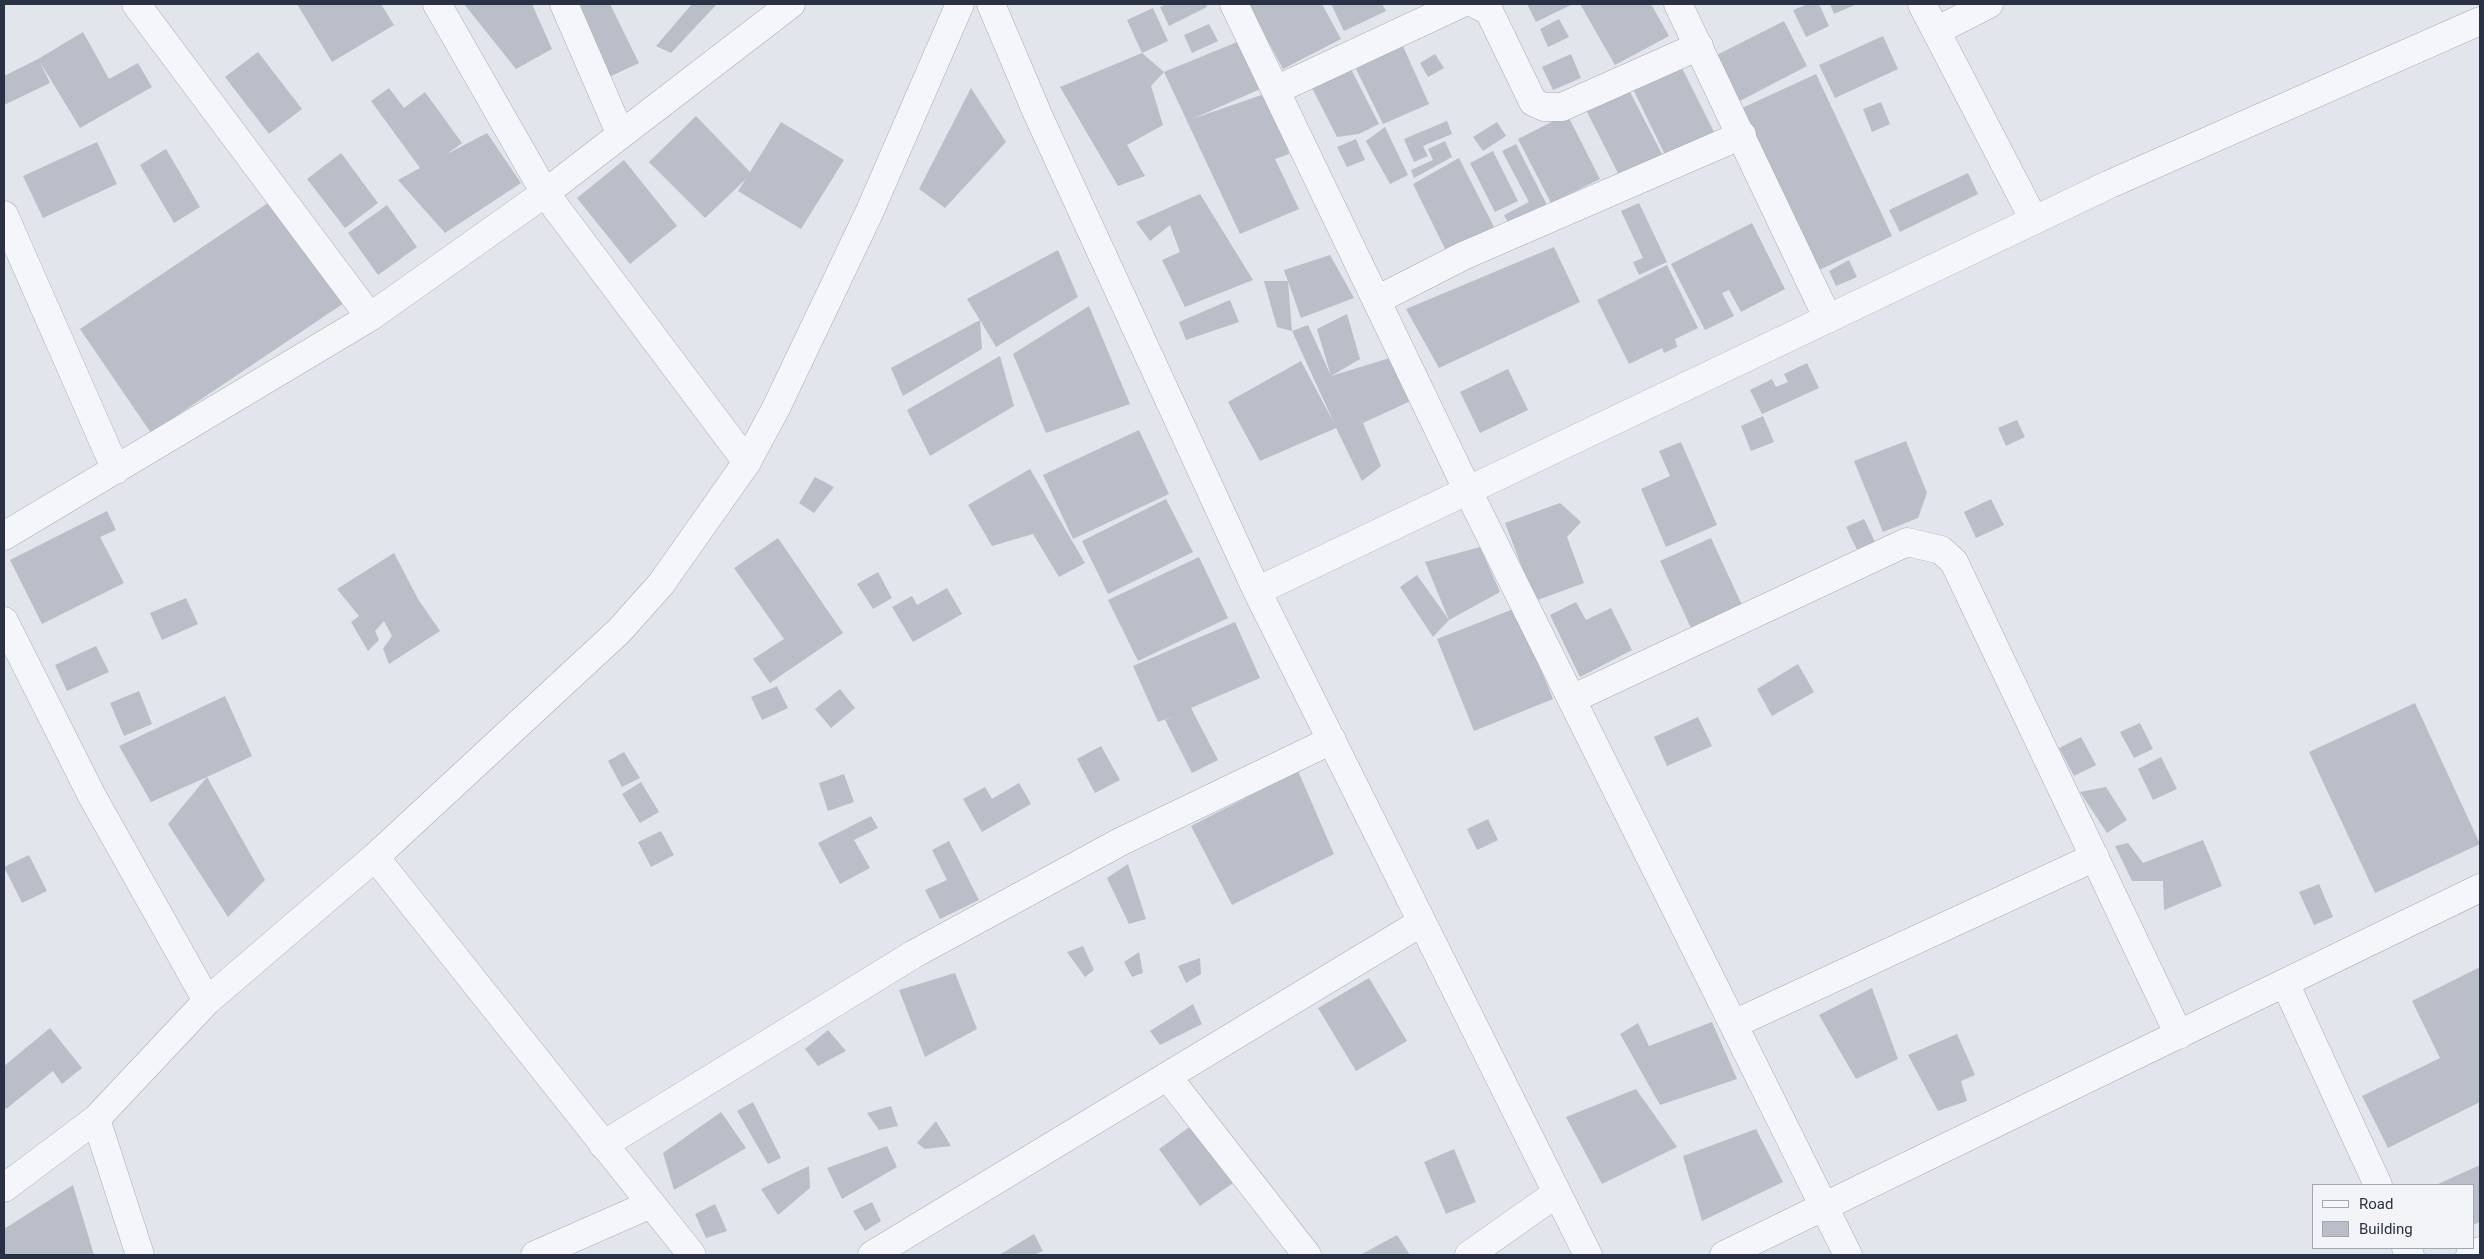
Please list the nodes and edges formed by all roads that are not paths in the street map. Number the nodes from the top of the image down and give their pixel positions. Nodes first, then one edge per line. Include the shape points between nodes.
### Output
1 (136, 4) edge
2 (437, 4) edge
3 (564, 4) edge
4 (791, 4) edge
5 (960, 4) edge
6 (991, 4) edge
7 (1234, 4) edge
8 (1460, 4) edge
9 (1475, 4) edge
10 (1678, 4) edge
11 (1922, 4) edge
12 (1989, 4) edge
13 (2480, 21) edge
14 (1936, 31) junction
15 (1699, 46) junction
16 (1276, 90) junction
17 (620, 133) junction
18 (1742, 135) junction
19 (545, 193) junction
20 (4, 215) edge
21 (2034, 220) junction
22 (1377, 300) junction
23 (370, 317) junction
24 (1828, 319) junction
25 (747, 462) junction
26 (116, 470) junction
27 (1468, 490) junction
28 (4, 536) edge
29 (1257, 591) junction
30 (4, 621) edge
31 (1572, 699) junction
32 (1332, 740) junction
33 (375, 857) junction
34 (2095, 857) junction
35 (2480, 888) edge
36 (1422, 922) junction
37 (2285, 983) junction
38 (207, 1001) junction
39 (1734, 1024) junction
40 (2179, 1035) junction
41 (1167, 1076) junction
42 (96, 1119) junction
43 (603, 1146) junction
44 (6, 1181) edge
45 (2378, 1184) edge
46 (1557, 1193) junction
47 (651, 1204) junction
48 (1825, 1207) junction
49 (2480, 1251) edge
50 (140, 1255) edge
51 (535, 1255) edge
52 (692, 1255) edge
53 (872, 1255) edge
54 (1307, 1255) edge
55 (1469, 1255) edge
56 (1588, 1255) edge
57 (1724, 1255) edge
58 (1848, 1255) edge
59 (2470, 1255) edge

1 - 23 street
2 - 19 street
3 - 17 street
4 - 17 street
5 - 25 street via 869,213
6 - 29 street via 1038,114
7 - 16 street
8 - 16 street
9 - 15 street via 1489,11 1533,102 1544,108 1562,107
10 - 15 street
11 - 14 street
12 - 14 street
13 - 21 street
14 - 21 street
15 - 18 street
16 - 22 street
17 - 19 street
18 - 22 street via 1463,256
18 - 24 street
19 - 23 street
19 - 25 street
20 - 26 street
21 - 24 street
22 - 27 street
23 - 26 street
24 - 27 street
25 - 33 street via 661,584 619,631
26 - 28 street
27 - 29 street
27 - 31 street
29 - 32 street
30 - 38 street via 92,796
31 - 34 street via 1907,542 1925,545 1941,550 1954,562
31 - 39 street
32 - 36 street
32 - 43 street via 1120,842 914,954
33 - 38 street
33 - 43 street
34 - 39 street
34 - 40 street
35 - 37 street
36 - 41 street
36 - 46 street
37 - 40 street
37 - 45 street
38 - 42 street
39 - 48 street
40 - 48 street
41 - 53 street
41 - 54 street
42 - 44 street
42 - 50 street
43 - 47 street
46 - 55 street
46 - 56 street
47 - 51 street
47 - 52 street
48 - 57 street
48 - 58 street
49 - 59 street

